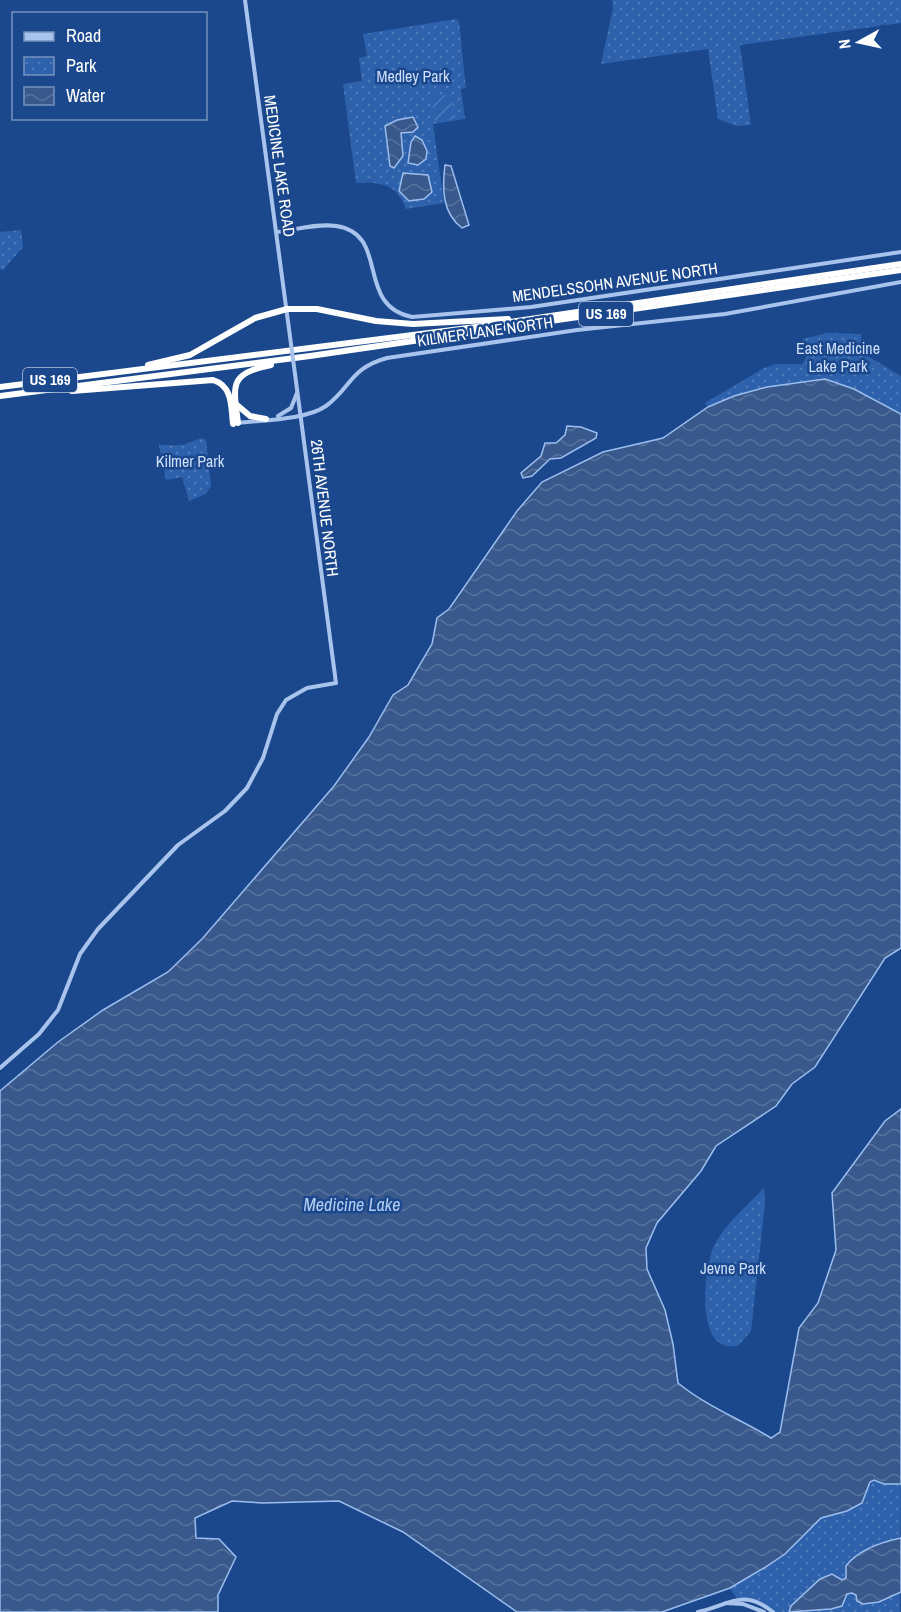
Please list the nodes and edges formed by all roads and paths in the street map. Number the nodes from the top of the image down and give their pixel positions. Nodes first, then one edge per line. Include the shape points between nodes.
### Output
1 (245, 0) edge
2 (277, 232) junction
3 (901, 252) edge
4 (901, 264) edge
5 (901, 270) edge
6 (901, 282) edge
7 (287, 309) junction
8 (544, 317) junction
9 (290, 335) joint
10 (310, 356) junction
11 (99, 374) junction
12 (0, 387) edge
13 (50, 390) junction
14 (298, 390) junction
15 (0, 396) edge
16 (235, 399) junction
17 (301, 415) junction
18 (269, 419) junction
19 (235, 424) junction
20 (0, 1068) edge
21 (719, 1604) junction
22 (699, 1612) edge
23 (764, 1612) edge
24 (773, 1612) edge

1 - 2 street, MEDICINE LAKE ROAD
2 - 3 street, MENDELSSOHN AVENUE NORTH via 324,226 341,227 357,235 371,256 382,300 399,313 419,317 542,305
2 - 7 street, MEDICINE LAKE ROAD
4 - 8 highway, US 169
5 - 10 highway, US 169
6 - 17 street, KILMER LANE NORTH via 725,314 577,330 387,358 360,370 326,406
7 - 8 highway via 321,309 413,324
7 - 9 street, MEDICINE LAKE ROAD
7 - 11 highway via 255,318 190,355
8 - 11 highway, US 169
9 - 14 street, 26TH AVENUE NORTH, bridge
10 - 13 highway, US 169
10 - 16 highway via 246,372 235,383
11 - 12 highway, US 169
13 - 15 highway, US 169
13 - 19 highway via 145,388 213,380 228,393
14 - 17 street, 26TH AVENUE NORTH
14 - 18 street via 291,408
16 - 18 highway via 246,414
16 - 19 highway
17 - 18 street, KILMER LANE NORTH
17 - 20 street, 26TH AVENUE NORTH via 336,683 306,688 286,700 247,788 225,811 178,845 92,935 80,954 65,998 45,1026
18 - 19 street, KILMER LANE NORTH
21 - 22 street
21 - 23 street via 743,1604
21 - 24 street via 744,1599

